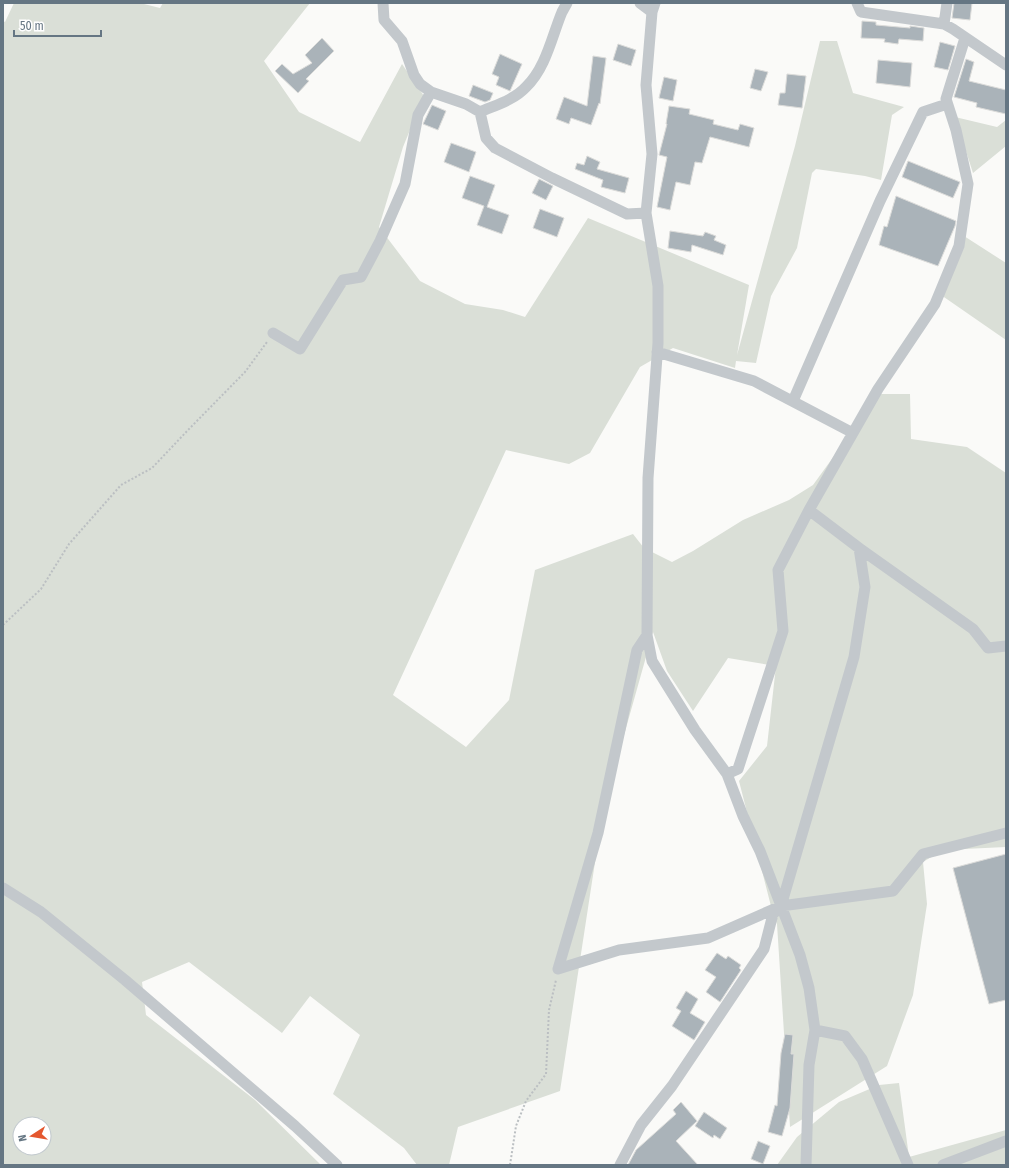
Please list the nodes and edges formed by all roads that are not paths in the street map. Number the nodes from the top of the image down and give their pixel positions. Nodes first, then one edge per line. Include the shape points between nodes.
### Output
1 (383, 3) edge
2 (567, 3) edge
3 (640, 3) edge
4 (857, 3) edge
5 (947, 3) edge
6 (654, 7) edge
7 (944, 24) junction
8 (965, 38) junction
9 (1006, 65) edge
10 (431, 92) junction
11 (947, 104) junction
12 (480, 112) junction
13 (646, 214) junction
14 (273, 333) road end
15 (657, 352) junction
16 (793, 401) junction
17 (853, 433) junction
18 (809, 510) junction
19 (860, 548) junction
20 (648, 635) junction
21 (1006, 646) edge
22 (727, 774) junction
23 (1006, 833) edge
24 (3, 888) edge
25 (781, 906) junction
26 (815, 1030) junction
27 (1006, 1141) edge
28 (337, 1165) edge
29 (620, 1165) edge
30 (806, 1165) edge
31 (908, 1165) edge
32 (943, 1165) edge

1 - 10 street via 384,20 402,41 414,75 420,84
2 - 12 street via 537,72 526,88 509,100
3 - 6 street
4 - 7 street via 861,12
5 - 7 street
6 - 13 street via 646,85 652,154
7 - 8 street
8 - 9 street
8 - 11 street via 946,100
10 - 12 street via 466,104
10 - 14 street via 418,115 405,184 361,277 343,280 300,349
11 - 16 street via 923,112 880,201
11 - 17 street via 956,130 968,184 959,246 935,304 878,389
12 - 13 street via 486,138 495,148 627,214
13 - 15 street via 658,286
15 - 16 street via 754,381
15 - 20 street via 648,478
16 - 17 street
17 - 18 street
18 - 19 street
18 - 22 street via 778,570 783,631 738,769
19 - 21 street via 973,629 988,648
19 - 25 street via 866,587 854,657
20 - 22 street via 652,661
20 - 25 street via 637,650 598,833 558,969 619,950 708,938
22 - 25 street
23 - 25 street via 924,854 894,891
24 - 28 street via 41,912 124,980
25 - 26 street via 800,955 809,988
25 - 29 street via 773,914 764,949 672,1086 641,1125
26 - 30 street via 809,1064
26 - 31 street via 845,1036 862,1060
27 - 32 street

